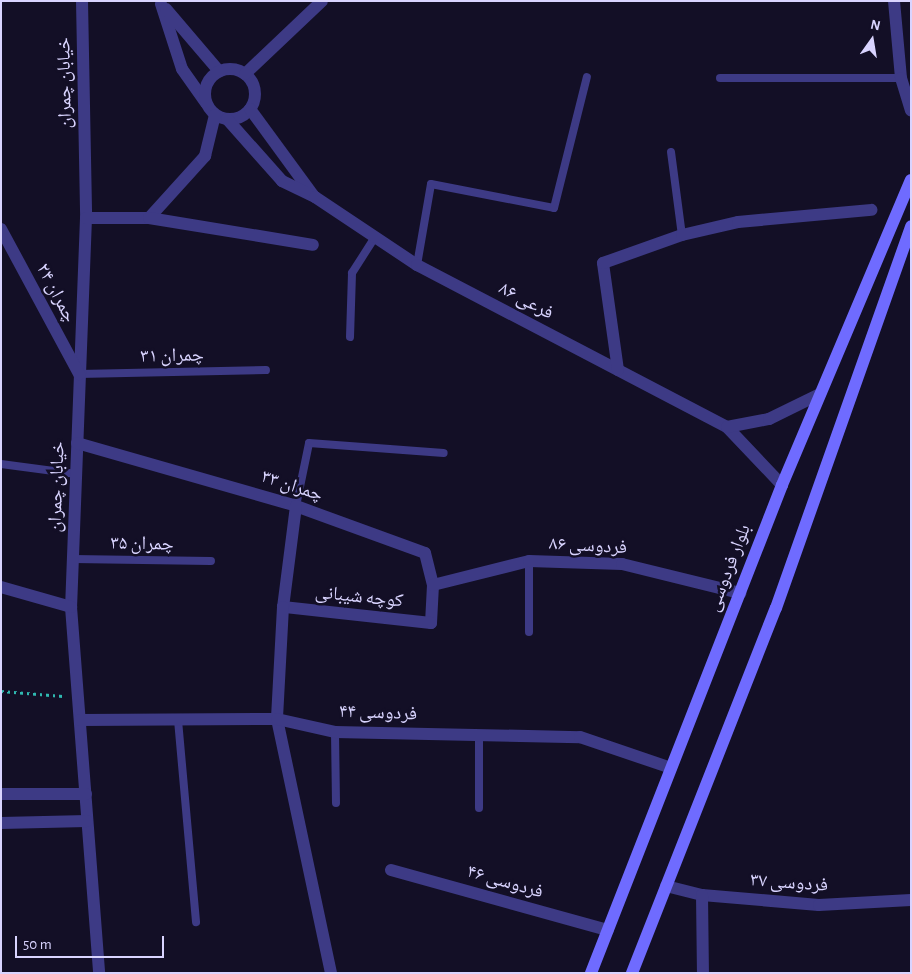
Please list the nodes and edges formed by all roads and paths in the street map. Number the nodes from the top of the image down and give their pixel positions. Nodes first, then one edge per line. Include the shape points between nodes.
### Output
1 (82, 1) edge
2 (322, 1) edge
3 (894, 1) edge
4 (161, 2) edge
5 (219, 71) junction
6 (244, 74) junction
7 (587, 76) dead end
8 (720, 78) dead end
9 (901, 78) junction
10 (206, 104) junction
11 (250, 109) junction
12 (911, 110) edge
13 (221, 117) junction
14 (671, 152) dead end
15 (911, 180) edge
16 (315, 198) junction
17 (871, 210) dead end
18 (86, 218) junction
19 (149, 218) junction
20 (911, 226) edge
21 (3, 235) edge
22 (682, 235) junction
23 (375, 237) junction
24 (313, 245) dead end
25 (417, 265) junction
26 (350, 337) dead end
27 (266, 370) dead end
28 (618, 370) junction
29 (79, 374) junction
30 (820, 394) junction
31 (727, 427) junction
32 (77, 443) junction
33 (444, 453) dead end
34 (1, 464) edge
35 (76, 474) junction
36 (782, 485) junction
37 (296, 506) junction
38 (73, 558) junction
39 (211, 561) dead end
40 (529, 561) junction
41 (433, 585) junction
42 (1, 587) edge
43 (740, 593) junction
44 (71, 607) junction
45 (283, 607) junction
46 (431, 623) joint
47 (530, 632) dead end
48 (1, 691) edge
49 (78, 697) junction
50 (277, 719) junction
51 (80, 720) junction
52 (178, 720) junction
53 (335, 732) junction
54 (479, 736) junction
55 (671, 768) junction
56 (1, 794) edge
57 (86, 794) junction
58 (336, 803) dead end
59 (479, 808) dead end
60 (87, 821) junction
61 (1, 823) edge
62 (391, 870) dead end
63 (666, 886) junction
64 (702, 895) junction
65 (911, 900) edge
66 (196, 922) dead end
67 (608, 930) junction
68 (99, 973) edge
69 (330, 973) edge
70 (591, 973) edge
71 (632, 973) edge
72 (703, 973) edge

1 - 18 street, خیابان چمران
2 - 6 street
3 - 9 street
4 - 5 street
4 - 10 street via 182,69
5 - 6 street
5 - 10 street via 204,92
6 - 11 street via 255,97
7 - 25 lane via 554,208 431,184
8 - 9 lane
9 - 12 street
10 - 13 street
11 - 13 street
11 - 16 street
13 - 16 street via 282,182
13 - 19 street via 205,156
14 - 22 lane
15 - 30 main road, بلوار فردوسی
16 - 23 street, فرعی ۸۶
17 - 22 street via 738,222
18 - 19 street
18 - 29 street, خیابان چمران
19 - 24 street
20 - 63 main road via 776,608
21 - 29 street, چمران ۲۴
22 - 28 street via 602,262
23 - 25 street, فرعی ۸۶
23 - 26 lane via 352,273
25 - 28 street, فرعی ۸۶
27 - 29 lane, چمران ۳۱
28 - 31 street, فرعی ۸۶
29 - 32 street, خیابان چمران
30 - 31 street via 769,419
30 - 36 main road, بلوار فردوسی
31 - 36 street, فرعی ۸۶
32 - 35 street, خیابان چمران
32 - 37 street, چمران ۳۳
33 - 37 lane via 309,443
34 - 35 lane
35 - 38 street, خیابان چمران
36 - 43 main road, بلوار فردوسی
37 - 41 street, چمران ۳۳ via 425,553
37 - 45 street
38 - 39 lane, چمران ۳۵
38 - 44 street, خیابان چمران
40 - 41 street, فردوسی ۸۶
40 - 43 street, فردوسی ۸۶ via 622,564
40 - 47 lane
41 - 46 street, چمران ۳۳
42 - 44 street
43 - 55 main road, بلوار فردوسی
44 - 49 street, خیابان چمران
45 - 46 street, کوچه شیبانی
45 - 50 street
48 - 49 path
49 - 51 street, خیابان چمران
50 - 52 street, فردوسی ۴۴
50 - 53 street, فردوسی ۴۴
50 - 69 street
51 - 52 street, فردوسی ۴۴
51 - 57 street, خیابان چمران
52 - 66 lane
53 - 54 street, فردوسی ۴۴
53 - 58 lane
54 - 55 street, فردوسی ۴۴ via 580,737
54 - 59 lane
55 - 67 main road, بلوار فردوسی
56 - 57 street
57 - 60 street, خیابان چمران
60 - 61 street
60 - 68 street, خیابان چمران
62 - 67 street, فردوسی ۴۶
63 - 64 street, فردوسی ۳۷
63 - 71 main road
64 - 65 street, فردوسی ۳۷ via 819,905
64 - 72 street
67 - 70 main road, بلوار فردوسی

